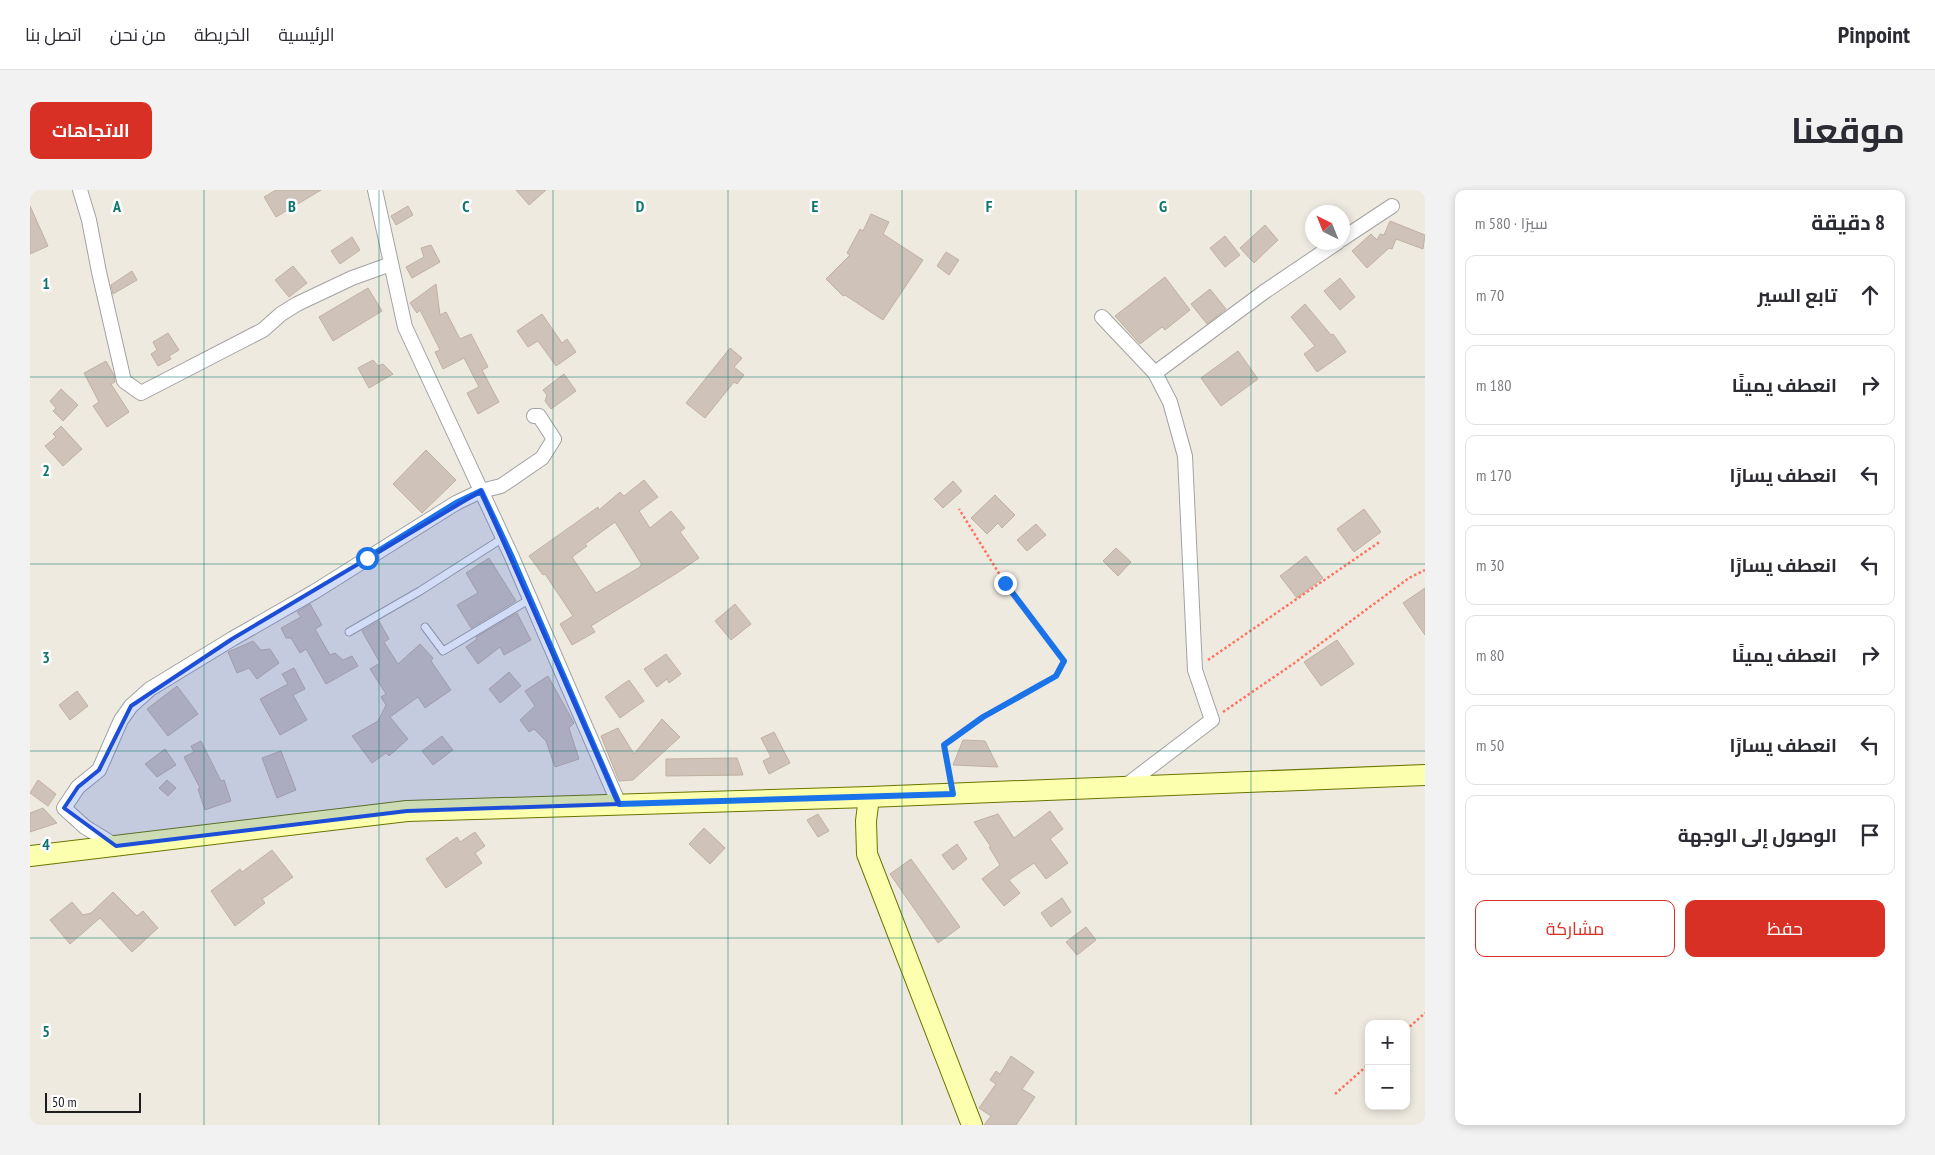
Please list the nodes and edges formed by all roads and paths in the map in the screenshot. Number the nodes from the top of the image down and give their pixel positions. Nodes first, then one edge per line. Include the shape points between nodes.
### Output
1 (80, 190) edge
2 (375, 190) edge
3 (1392, 206) dead end
4 (1350, 234) edge
5 (1326, 250) edge
6 (391, 264) junction
7 (1102, 317) dead end
8 (1155, 373) junction
9 (534, 416) dead end
10 (481, 491) junction
11 (960, 509) dead end
12 (503, 538) junction
13 (1381, 541) dead end
14 (1425, 570) edge
15 (530, 599) junction
16 (425, 627) dead end
17 (348, 632) dead end
18 (1194, 670) junction
19 (1212, 720) junction
20 (1425, 775) edge
21 (1124, 787) junction
22 (953, 794) junction
23 (869, 797) junction
24 (619, 804) junction
25 (116, 846) junction
26 (30, 856) edge
27 (1425, 1013) edge
28 (1410, 1026) edge
29 (1368, 1065) edge
30 (1335, 1094) dead end
31 (972, 1125) edge

1 - 6 street via 124,381 141,393 263,330 297,304
2 - 6 street
3 - 4 street
5 - 8 street
6 - 10 street via 405,327
7 - 8 street
8 - 18 street via 1170,402 1185,456
9 - 10 street via 539,416 554,439 542,458 501,486
10 - 12 street
10 - 25 street via 456,503 150,689 131,706 121,720 99,770 78,787 64,808 85,827
11 - 22 path via 1005,583 1064,661 1056,676 983,717 944,745
12 - 15 street
12 - 17 lane
13 - 18 path
14 - 19 path via 1409,578
15 - 16 lane via 443,651
15 - 24 street
18 - 19 street
19 - 21 street
20 - 21 main road
21 - 22 main road
22 - 23 main road
23 - 24 main road
23 - 31 main road via 867,854
24 - 25 main road via 407,811
25 - 26 main road
27 - 28 path
29 - 30 path

